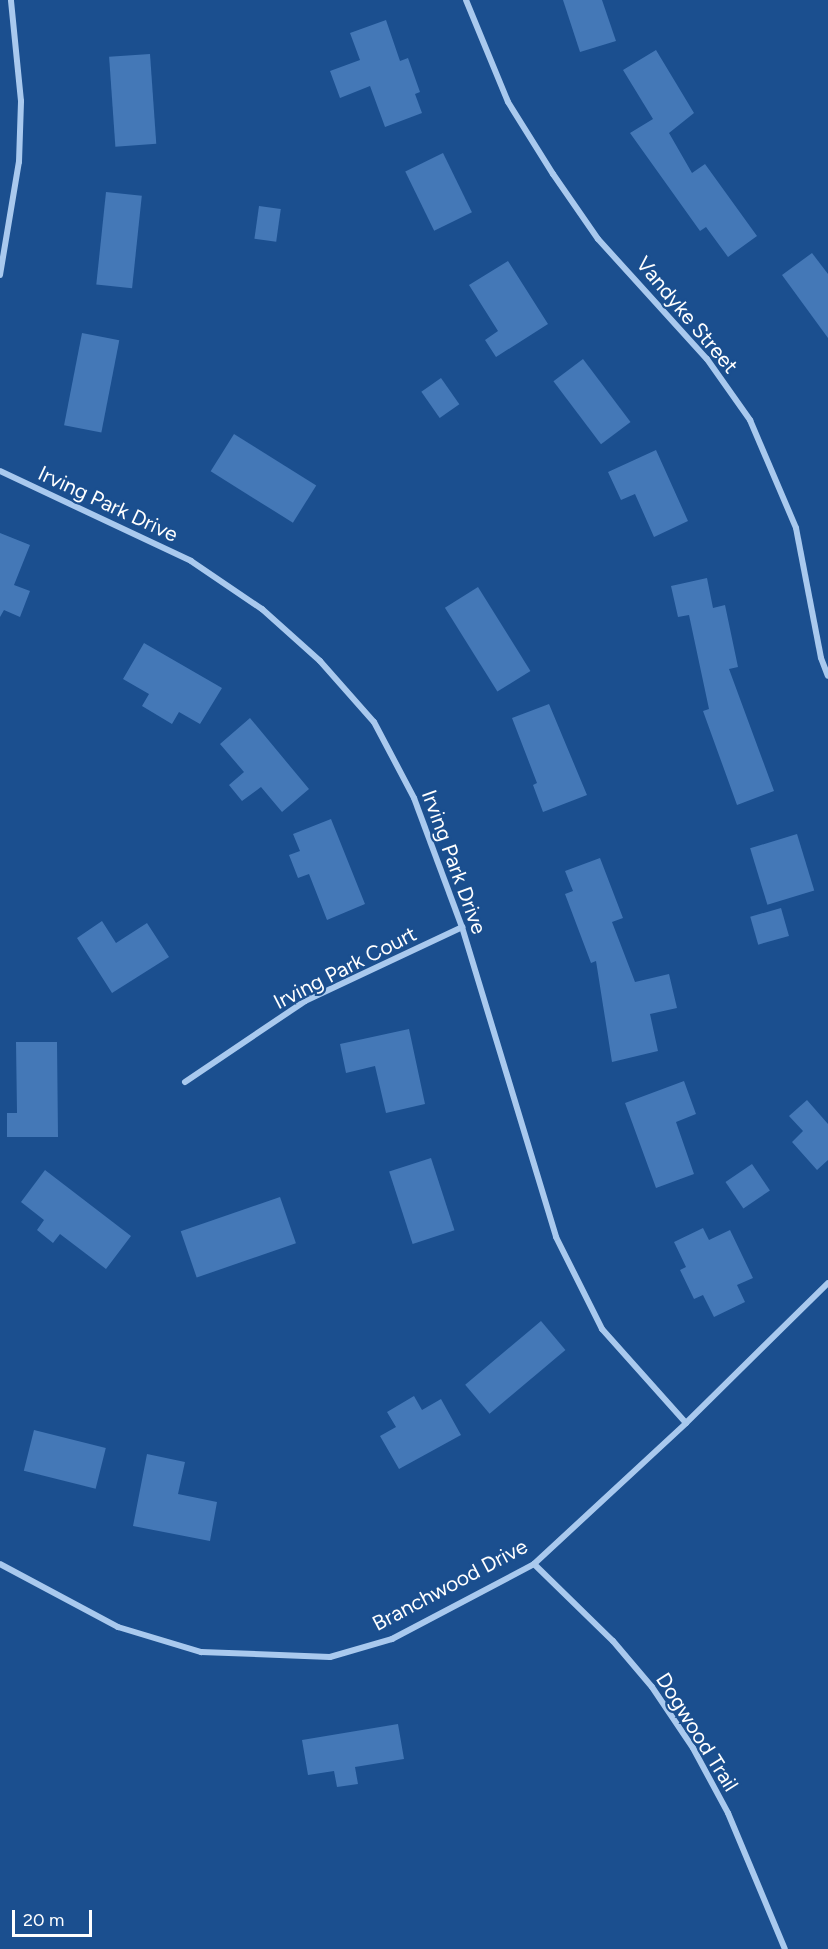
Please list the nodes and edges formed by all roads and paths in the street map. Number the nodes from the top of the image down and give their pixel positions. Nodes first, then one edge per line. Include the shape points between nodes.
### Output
1 (11, 0) edge
2 (466, 0) edge
3 (0, 275) edge
4 (0, 471) edge
5 (828, 676) edge
6 (462, 927) junction
7 (184, 1083) dead end
8 (828, 1283) edge
9 (686, 1423) junction
10 (0, 1564) edge
11 (534, 1564) junction
12 (785, 1949) edge

1 - 3 street via 21,101 19,162
2 - 5 street, Vandyke Street via 508,102 553,174 598,238 707,359 750,420 796,528 820,658
4 - 6 street, Irving Park Drive via 191,561 262,609 320,662 374,722 414,798
6 - 7 street, Irving Park Court via 305,1001
6 - 9 street, Irving Park Drive via 556,1237 603,1329
8 - 9 street, Branchwood Drive
9 - 11 street, Branchwood Drive
10 - 11 street, Branchwood Drive via 118,1627 201,1652 330,1657 392,1639
11 - 12 street, Dogwood Trail via 613,1641 652,1688 693,1748 732,1822

